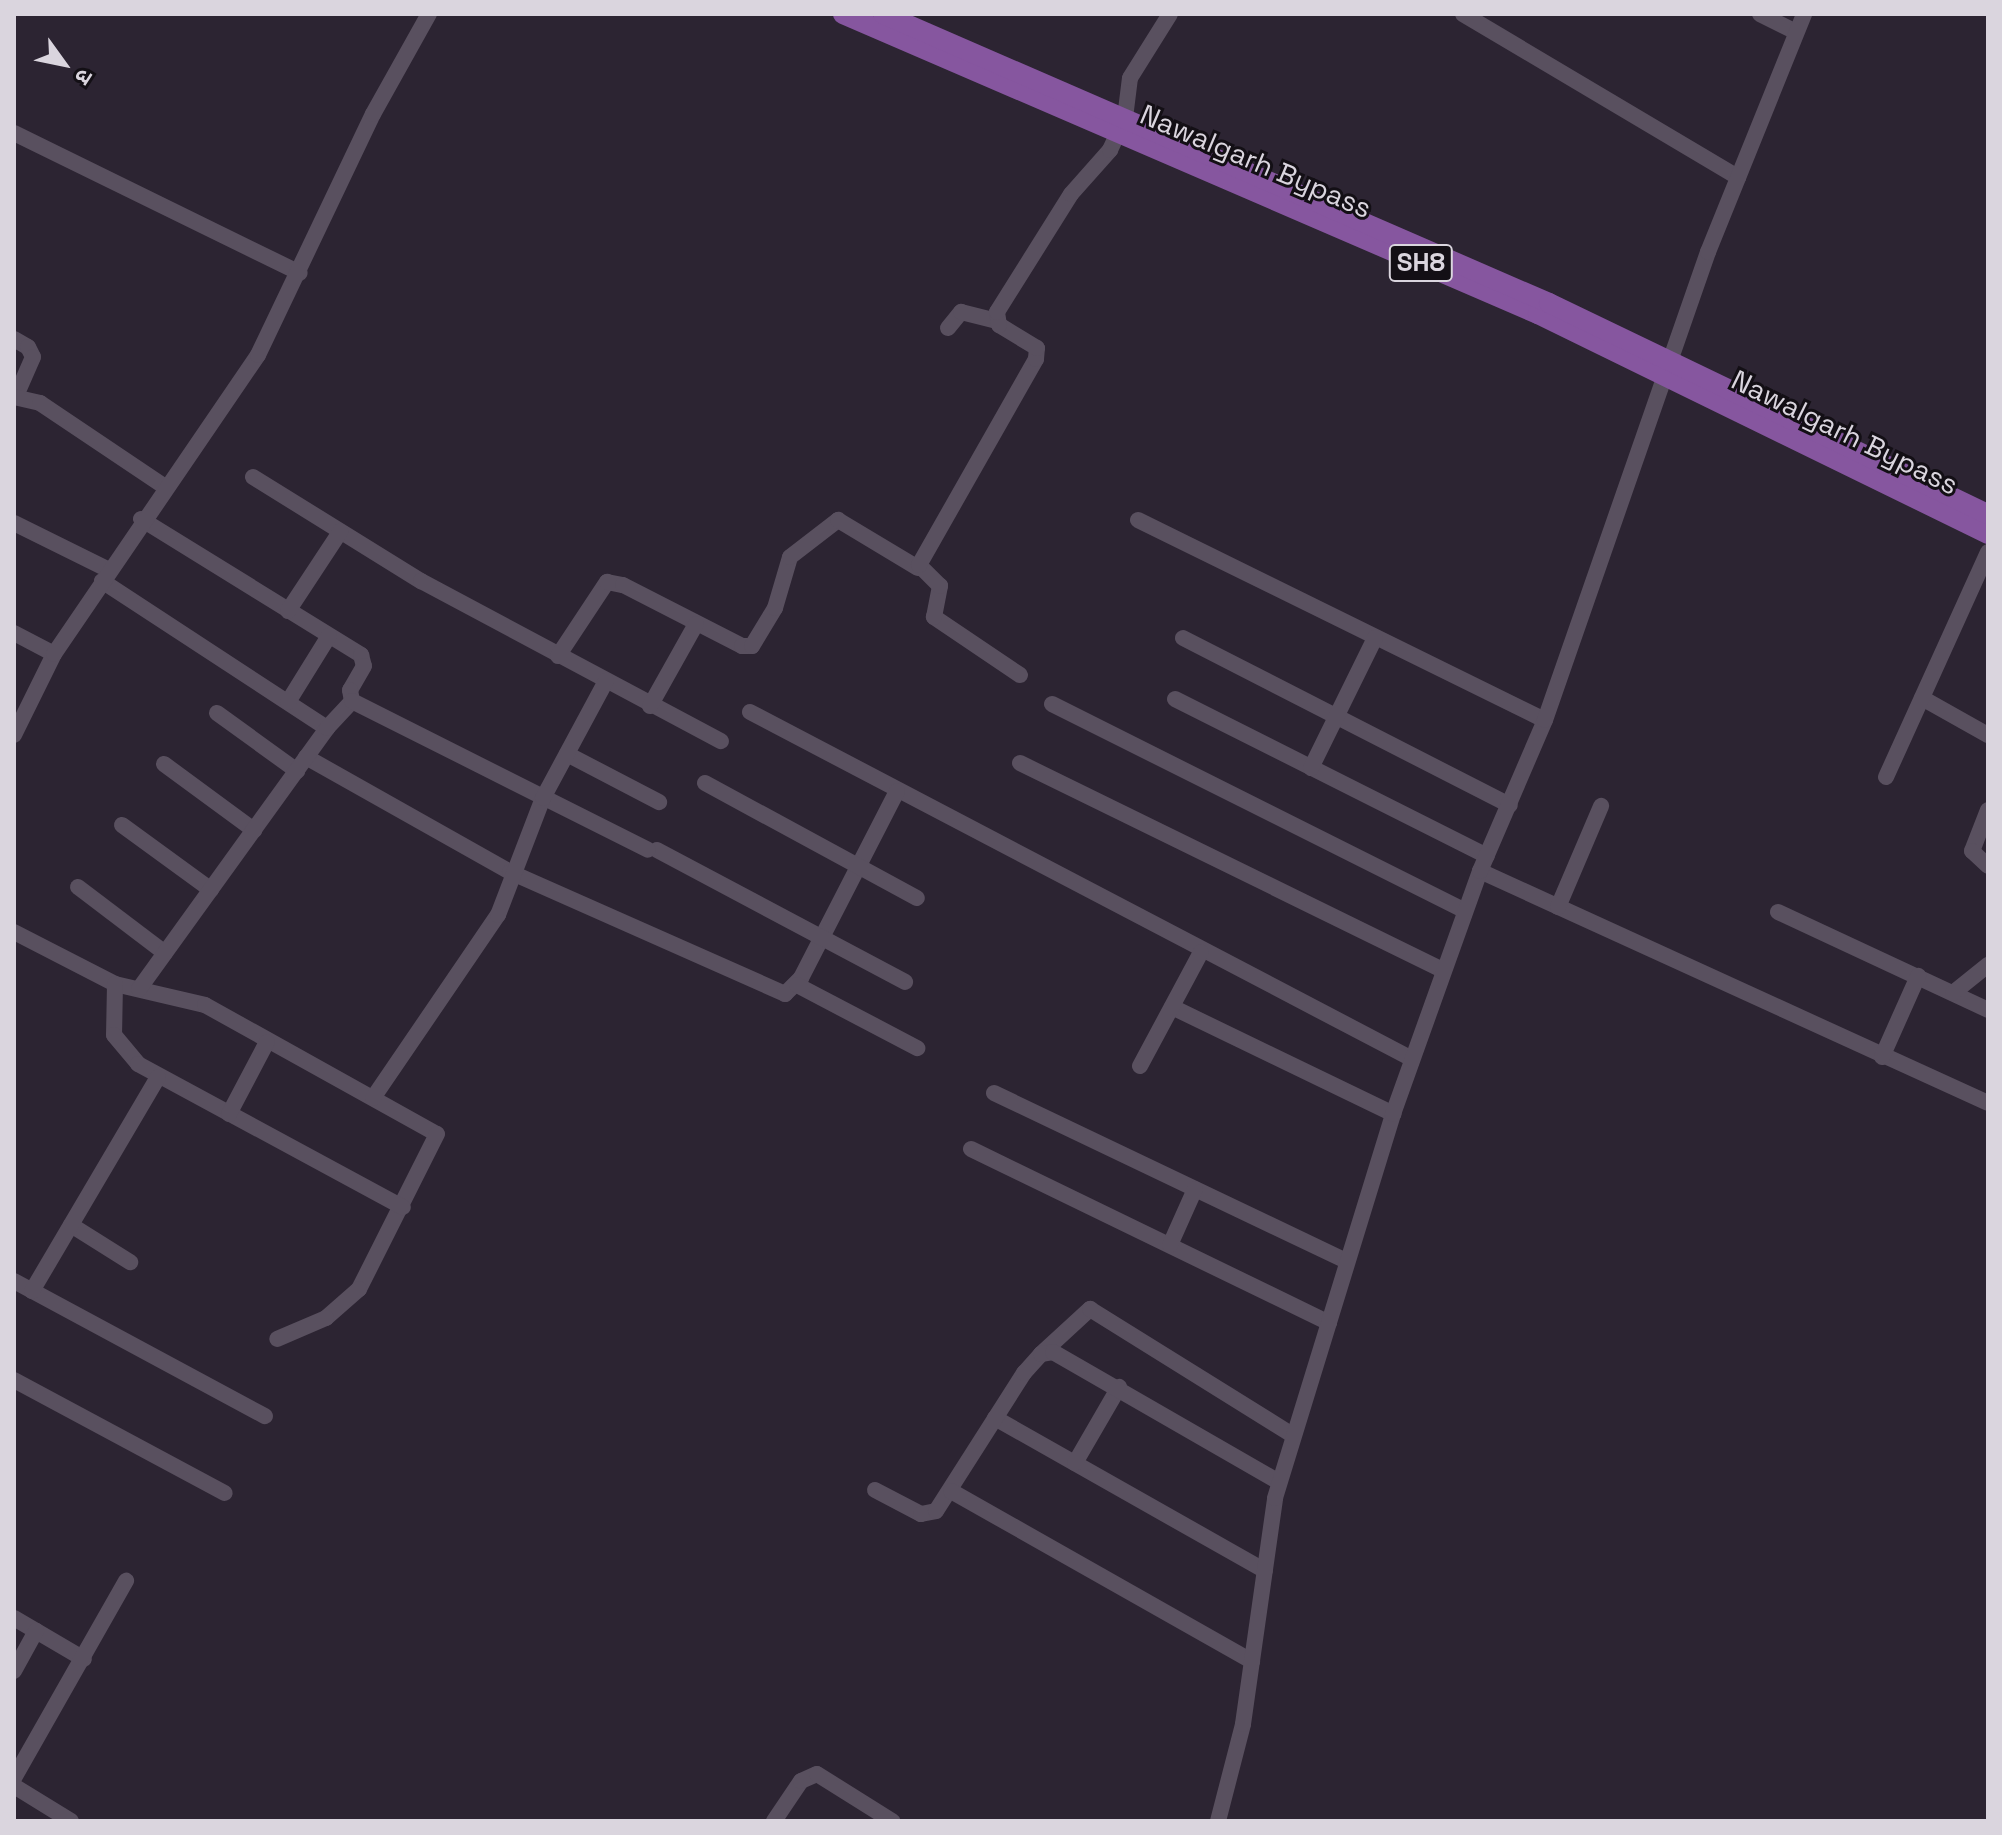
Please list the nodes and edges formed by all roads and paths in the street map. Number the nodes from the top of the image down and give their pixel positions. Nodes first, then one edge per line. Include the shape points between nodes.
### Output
1 (429, 14) edge
2 (843, 14) edge
3 (883, 14) edge
4 (1170, 14) edge
5 (1463, 14) edge
6 (1760, 14) edge
7 (1804, 14) edge
8 (1796, 32) junction
9 (1122, 125) junction
10 (14, 133) edge
11 (1738, 177) junction
12 (300, 273) junction
13 (996, 321) junction
14 (948, 328) dead end
15 (14, 339) edge
16 (1668, 368) junction
17 (15, 396) edge
18 (253, 477) dead end
19 (165, 487) junction
20 (1988, 514) edge
21 (141, 519) junction
22 (1138, 520) dead end
23 (14, 523) edge
24 (340, 532) junction
25 (1988, 534) edge
26 (1988, 552) edge
27 (918, 568) junction
28 (105, 576) junction
29 (288, 611) junction
30 (696, 624) junction
31 (14, 633) edge
32 (329, 636) junction
33 (1183, 638) dead end
34 (1375, 638) junction
35 (54, 654) junction
36 (558, 656) junction
37 (1020, 675) dead end
38 (606, 681) junction
39 (1922, 698) junction
40 (1175, 699) dead end
41 (352, 701) junction
42 (288, 702) junction
43 (1052, 704) dead end
44 (650, 706) junction
45 (19, 707) edge
46 (750, 712) dead end
47 (217, 713) dead end
48 (1338, 715) junction
49 (1545, 720) junction
50 (327, 728) junction
51 (14, 735) edge
52 (1988, 735) edge
53 (721, 741) dead end
54 (567, 754) junction
55 (1020, 763) dead end
56 (164, 764) dead end
57 (302, 764) junction
58 (1311, 768) junction
59 (1886, 777) dead end
60 (705, 783) dead end
61 (897, 791) junction
62 (543, 798) junction
63 (659, 802) dead end
64 (1510, 805) junction
65 (1601, 806) dead end
66 (1988, 810) edge
67 (122, 825) dead end
68 (254, 830) junction
69 (1484, 864) junction
70 (1988, 866) edge
71 (858, 868) junction
72 (510, 872) junction
73 (78, 887) dead end
74 (211, 890) junction
75 (917, 898) dead end
76 (1558, 907) junction
77 (1465, 911) junction
78 (1778, 912) dead end
79 (14, 932) edge
80 (822, 939) junction
81 (1201, 952) junction
82 (165, 953) junction
83 (1988, 965) edge
84 (1443, 970) junction
85 (1918, 976) junction
86 (905, 982) dead end
87 (115, 984) junction
88 (797, 985) junction
89 (139, 989) junction
90 (1953, 993) junction
91 (1172, 1007) junction
92 (1988, 1010) edge
93 (267, 1042) junction
94 (917, 1048) dead end
95 (1882, 1057) junction
96 (1412, 1059) junction
97 (1140, 1066) dead end
98 (158, 1077) junction
99 (994, 1093) dead end
100 (373, 1098) junction
101 (1988, 1103) edge
102 (229, 1114) junction
103 (1393, 1114) junction
104 (971, 1149) dead end
105 (1195, 1189) junction
106 (403, 1207) junction
107 (71, 1225) junction
108 (1170, 1245) junction
109 (1346, 1261) junction
110 (130, 1262) dead end
111 (14, 1281) edge
112 (32, 1291) junction
113 (1329, 1323) junction
114 (277, 1339) dead end
115 (1041, 1354) junction
116 (14, 1380) edge
117 (1119, 1387) junction
118 (265, 1416) dead end
119 (995, 1418) junction
120 (1291, 1434) junction
121 (1075, 1463) junction
122 (1279, 1482) junction
123 (875, 1490) dead end
124 (951, 1491) junction
125 (225, 1493) dead end
126 (1265, 1571) junction
127 (126, 1581) dead end
128 (14, 1618) edge
129 (36, 1631) junction
130 (84, 1659) junction
131 (1252, 1661) junction
132 (14, 1671) edge
133 (17, 1769) edge
134 (14, 1786) edge
135 (71, 1821) edge
136 (774, 1821) edge
137 (892, 1821) edge
138 (1218, 1821) edge

1 - 12 street via 373,114
2 - 9 main road, Nawalgarh Bypass / SH8
3 - 9 main road, Nawalgarh Bypass / SH8
4 - 9 street via 1130,78
5 - 11 street
6 - 8 street
7 - 8 street
8 - 11 street
9 - 13 street via 1067,201
9 - 16 main road, Nawalgarh Bypass / SH8 via 1549,303
10 - 12 street
11 - 16 street
12 - 19 street via 258,355
13 - 14 street via 961,312
13 - 27 street via 1033,344 1036,359
15 - 17 street via 33,357
16 - 20 main road, Nawalgarh Bypass / SH8
16 - 25 main road, Nawalgarh Bypass / SH8
16 - 49 street
17 - 19 street via 40,403
18 - 24 street
19 - 21 street
21 - 28 street
21 - 29 street
22 - 34 street
23 - 28 street
24 - 29 street
24 - 36 street
26 - 39 street
27 - 30 street via 838,520 790,557 775,608 752,646
27 - 37 street via 940,586 934,617
28 - 35 street
28 - 42 street
29 - 32 street
30 - 36 street via 623,585 607,582
30 - 44 street
31 - 35 street
32 - 41 street via 364,660 350,690
32 - 42 street
33 - 48 street
34 - 48 street
34 - 49 street
35 - 45 street
36 - 38 street
38 - 44 street
38 - 54 street
39 - 52 street
39 - 59 street
40 - 58 street
41 - 50 street
41 - 62 street
42 - 50 street
43 - 77 street
44 - 53 street
45 - 51 street
46 - 61 street
47 - 57 street
48 - 58 street
48 - 64 street
49 - 64 street
50 - 57 street
54 - 62 street
54 - 63 street
55 - 84 street
56 - 68 street
57 - 68 street
57 - 72 street
58 - 69 street
60 - 71 street
61 - 71 street
61 - 81 street
62 - 72 street
62 - 80 street
64 - 69 street
65 - 76 street
66 - 70 street via 1972,851
67 - 74 street
68 - 74 street
69 - 76 street
69 - 77 street
71 - 75 street
71 - 80 street
72 - 88 street via 677,942 776,992 785,994
72 - 100 street via 486,936 437,997
73 - 82 street
74 - 82 street
76 - 95 street
77 - 84 street
78 - 85 street
79 - 87 street
80 - 86 street
80 - 88 street
81 - 91 street
81 - 96 street
82 - 89 street
83 - 90 street
84 - 96 street
85 - 90 street
85 - 95 street
87 - 89 street
87 - 98 street via 114,1035 122,1050
88 - 94 street
89 - 93 street via 205,1005
90 - 92 street
91 - 97 street
91 - 103 street
93 - 100 street
93 - 102 street
95 - 101 street
96 - 103 street
98 - 102 street
98 - 107 street
99 - 105 street
100 - 106 street via 437,1134
102 - 106 street
103 - 109 street
104 - 108 street
105 - 108 street
105 - 109 street
106 - 114 street via 370,1272 344,1305
107 - 110 street
107 - 112 street
108 - 113 street
109 - 113 street
111 - 112 street
112 - 118 street
113 - 120 street
115 - 117 street via 1063,1355
115 - 119 street
115 - 120 street via 1090,1309
116 - 125 street
117 - 121 street
117 - 122 street
119 - 121 street
119 - 124 street
120 - 122 street
121 - 126 street
122 - 126 street
123 - 124 street via 927,1516
124 - 131 street
126 - 131 street
127 - 130 street
128 - 129 street
129 - 130 street
129 - 132 street
130 - 133 street
131 - 138 street via 1243,1724
134 - 135 street
136 - 137 street via 801,1781 817,1774

